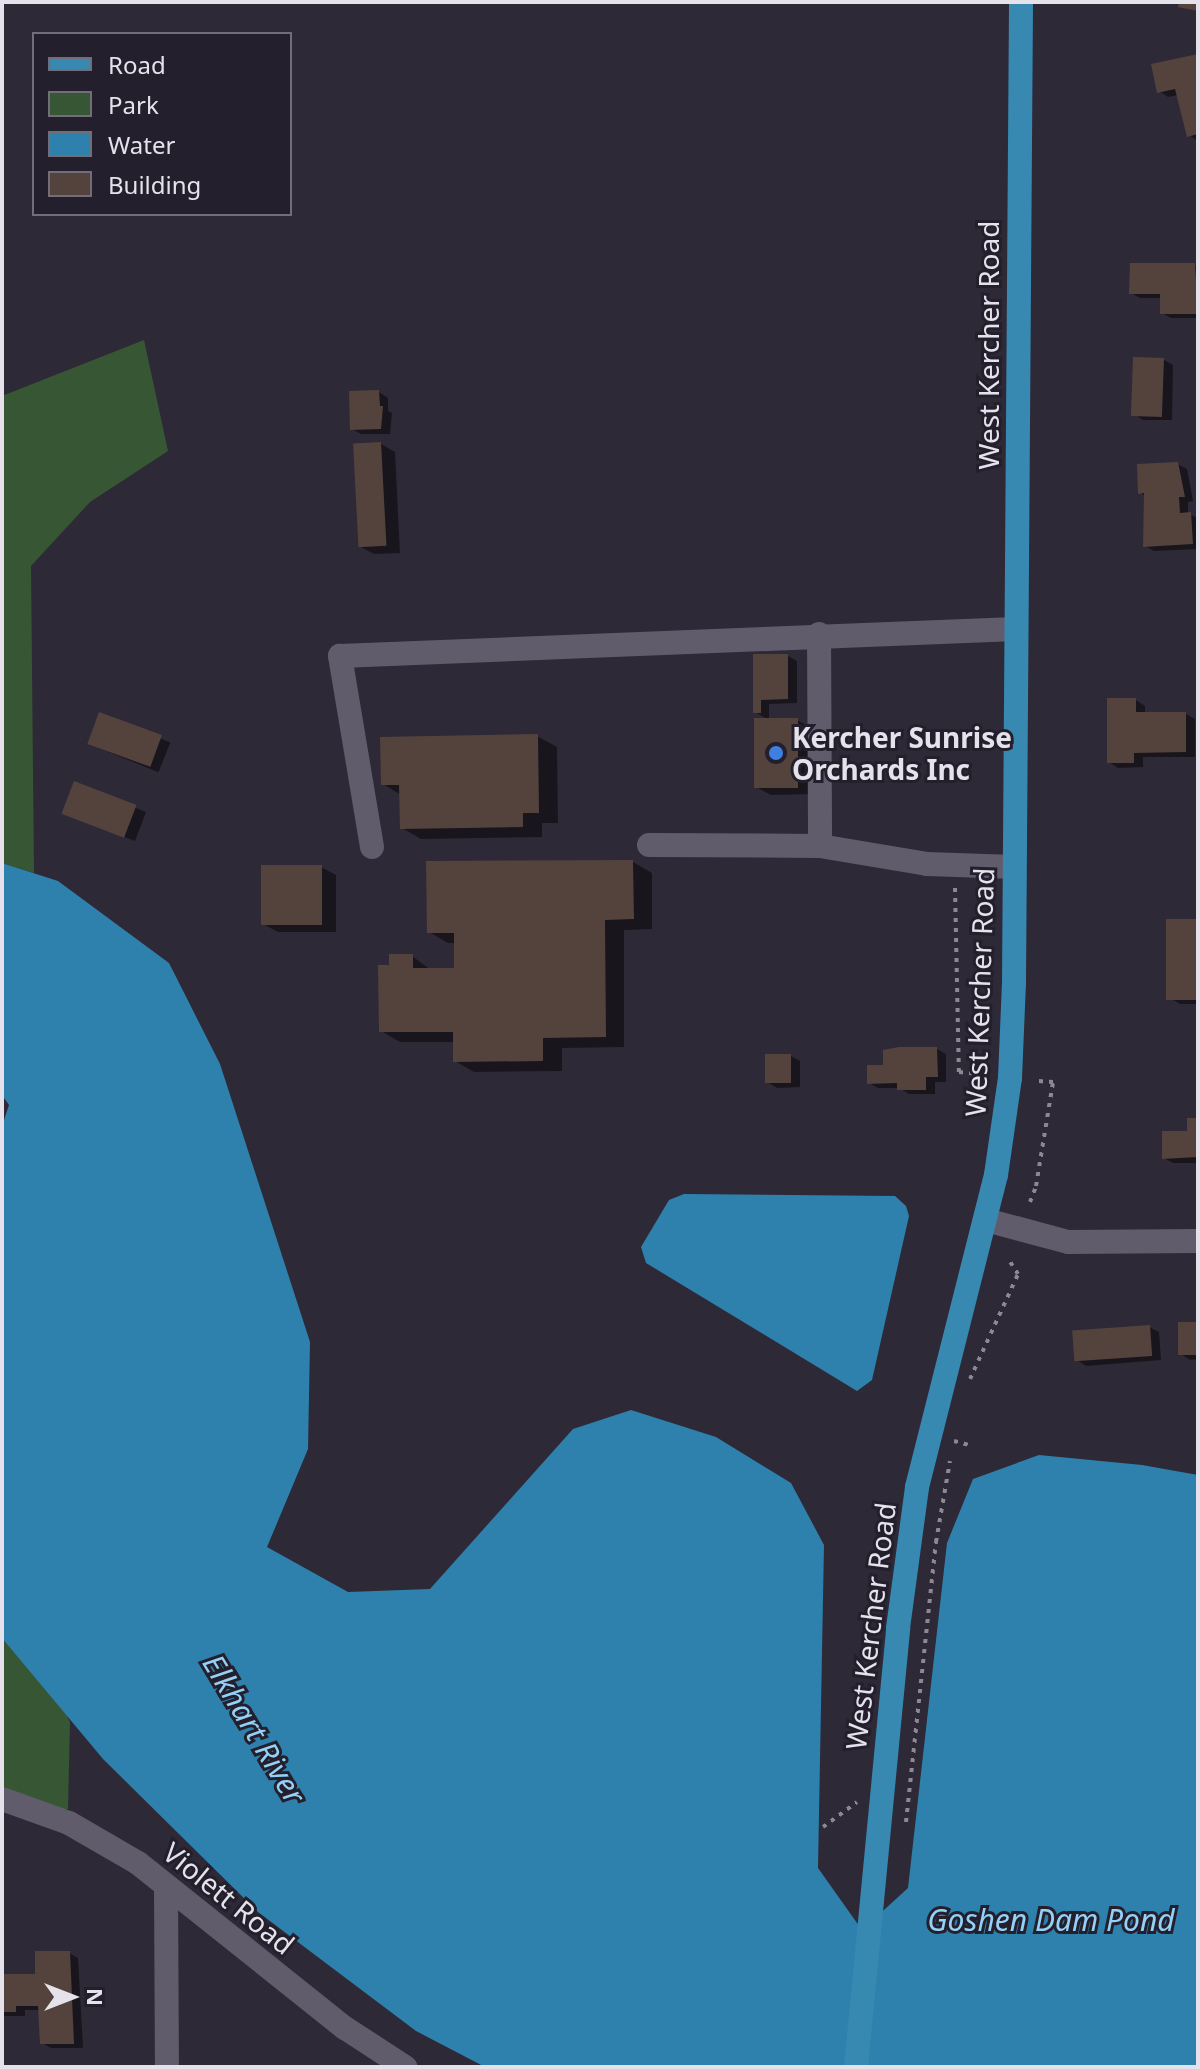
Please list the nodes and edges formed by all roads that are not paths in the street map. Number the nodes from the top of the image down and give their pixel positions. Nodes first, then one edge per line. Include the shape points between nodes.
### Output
1 (1021, 2) edge
2 (1015, 629) junction
3 (819, 634) junction
4 (649, 845) dead end
5 (820, 846) junction
6 (372, 847) dead end
7 (1014, 867) junction
8 (986, 1220) junction
9 (1198, 1241) edge
10 (2, 1799) edge
11 (166, 1886) junction
12 (167, 2067) edge
13 (405, 2067) edge
14 (856, 2067) edge

1 - 2 main road, West Kercher Road
2 - 3 street
2 - 7 main road, West Kercher Road
3 - 5 street
3 - 6 street via 340,656
4 - 5 street
5 - 7 street via 927,864
7 - 8 main road, West Kercher Road via 1010,1078
8 - 9 street via 1068,1242
8 - 14 main road, West Kercher Road via 917,1487 899,1614
10 - 11 street, Violett Road via 41,1811 107,1843
11 - 12 street
11 - 13 street, Violett Road via 345,2028

